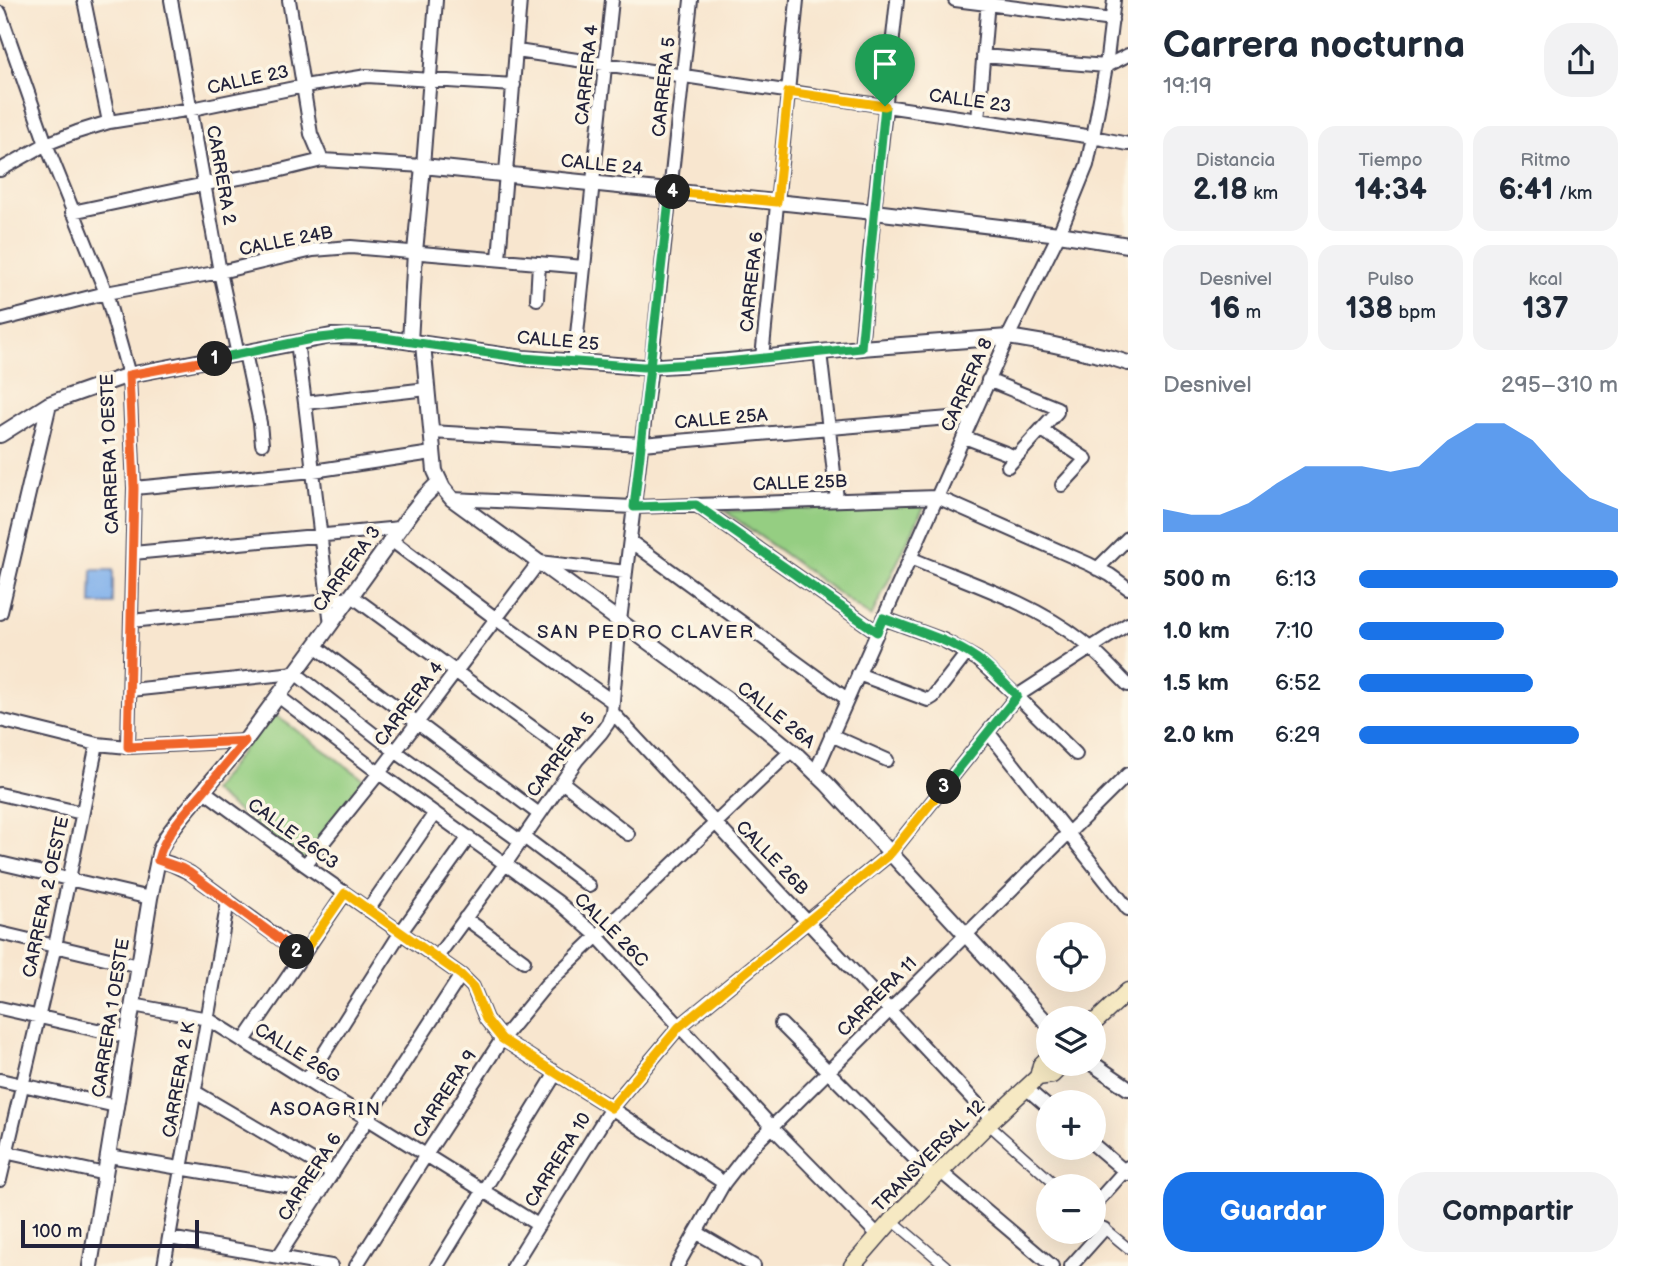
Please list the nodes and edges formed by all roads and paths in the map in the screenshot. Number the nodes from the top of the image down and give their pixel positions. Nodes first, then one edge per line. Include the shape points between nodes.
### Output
1 (84, 0) edge
2 (171, 0) edge
3 (289, 0) edge
4 (436, 0) edge
5 (520, 0) edge
6 (612, 0) edge
7 (691, 0) edge
8 (797, 0) edge
9 (897, 0) edge
10 (955, 0) edge
11 (1114, 0) edge
12 (988, 2) edge
13 (0, 13) edge
14 (1112, 20) junction
15 (517, 51) junction
16 (1128, 55) edge
17 (983, 56) junction
18 (606, 65) junction
19 (1106, 66) junction
20 (683, 76) junction
21 (430, 79) junction
22 (304, 86) junction
23 (514, 86) junction
24 (788, 92) junction
25 (885, 106) junction
26 (191, 109) junction
27 (978, 120) junction
28 (109, 122) junction
29 (1093, 137) junction
30 (46, 144) junction
31 (1128, 144) edge
32 (322, 160) junction
33 (423, 166) junction
34 (0, 170) edge
35 (507, 175) junction
36 (205, 184) junction
37 (593, 184) junction
38 (670, 191) junction
39 (777, 202) junction
40 (72, 212) junction
41 (874, 212) junction
42 (1059, 234) junction
43 (1128, 245) edge
44 (415, 252) junction
45 (499, 260) junction
46 (538, 263) junction
47 (584, 267) junction
48 (220, 272) junction
49 (106, 293) junction
50 (537, 299) dead end
51 (0, 320) edge
52 (1007, 337) junction
53 (297, 342) junction
54 (416, 343) junction
55 (861, 348) junction
56 (820, 352) junction
57 (242, 354) junction
58 (762, 358) junction
59 (574, 363) junction
60 (1128, 363) edge
61 (651, 366) junction
62 (129, 375) junction
63 (988, 380) junction
64 (427, 389) junction
65 (305, 403) junction
66 (49, 404) junction
67 (972, 416) junction
68 (828, 427) junction
69 (1042, 429) junction
70 (431, 432) junction
71 (0, 435) edge
72 (964, 437) junction
73 (262, 444) dead end
74 (642, 444) junction
75 (432, 453) junction
76 (313, 471) junction
77 (439, 482) junction
78 (1062, 485) dead end
79 (134, 488) junction
80 (937, 497) junction
81 (452, 499) junction
82 (837, 499) junction
83 (696, 505) junction
84 (634, 507) junction
85 (396, 534) junction
86 (321, 536) junction
87 (1128, 538) edge
88 (630, 541) junction
89 (132, 553) junction
90 (910, 558) junction
91 (539, 562) junction
92 (1097, 569) junction
93 (626, 572) junction
94 (1128, 588) edge
95 (352, 596) junction
96 (329, 601) junction
97 (0, 612) edge
98 (495, 618) junction
99 (883, 618) junction
100 (131, 621) junction
101 (620, 621) junction
102 (1128, 624) edge
103 (331, 625) junction
104 (877, 632) junction
105 (315, 646) junction
106 (1091, 649) junction
107 (967, 653) junction
108 (456, 671) junction
109 (295, 673) junction
110 (858, 674) junction
111 (1128, 685) edge
112 (130, 690) junction
113 (278, 696) junction
114 (1017, 696) junction
115 (847, 699) junction
116 (613, 707) junction
117 (0, 720) edge
118 (417, 722) junction
119 (988, 732) junction
120 (831, 735) junction
121 (245, 741) junction
122 (97, 744) junction
123 (128, 747) junction
124 (395, 751) junction
125 (792, 751) junction
126 (1076, 754) dead end
127 (578, 760) junction
128 (887, 760) dead end
129 (379, 773) junction
130 (815, 773) junction
131 (1128, 774) edge
132 (562, 782) junction
133 (204, 791) junction
134 (0, 794) edge
135 (82, 813) junction
136 (435, 813) junction
137 (539, 814) junction
138 (715, 824) junction
139 (628, 834) dead end
140 (1068, 834) junction
141 (469, 837) junction
142 (522, 839) junction
143 (891, 853) junction
144 (158, 860) junction
145 (0, 863) edge
146 (506, 863) junction
147 (305, 865) junction
148 (68, 879) junction
149 (589, 886) dead end
150 (345, 893) junction
151 (150, 898) junction
152 (228, 901) junction
153 (1128, 909) edge
154 (368, 910) junction
155 (465, 918) junction
156 (808, 921) junction
157 (401, 932) junction
158 (0, 933) edge
159 (966, 934) junction
160 (596, 936) junction
161 (55, 946) junction
162 (302, 955) junction
163 (436, 957) junction
164 (524, 961) dead end
165 (139, 966) junction
166 (461, 975) junction
167 (1128, 991) edge
168 (133, 1006) junction
169 (0, 1008) edge
170 (890, 1009) junction
171 (1036, 1011) edge
172 (1106, 1014) edge
173 (38, 1017) junction
174 (208, 1019) junction
175 (781, 1024) dead end
176 (679, 1027) junction
177 (128, 1038) junction
178 (502, 1039) junction
179 (244, 1041) junction
180 (827, 1072) junction
181 (556, 1073) junction
182 (1106, 1073) edge
183 (1036, 1075) edge
184 (1050, 1076) edge
185 (0, 1080) edge
186 (307, 1080) junction
187 (1032, 1083) junction
188 (22, 1085) junction
189 (1128, 1088) edge
190 (1037, 1090) edge
191 (195, 1092) junction
192 (117, 1106) junction
193 (611, 1108) junction
194 (368, 1119) junction
195 (990, 1122) junction
196 (771, 1126) junction
197 (3, 1152) edge
198 (1106, 1154) edge
199 (426, 1155) junction
200 (108, 1156) junction
201 (181, 1168) junction
202 (1127, 1171) edge
203 (333, 1173) junction
204 (105, 1174) junction
205 (1044, 1174) edge
206 (937, 1175) junction
207 (0, 1180) edge
208 (724, 1183) junction
209 (483, 1191) junction
210 (321, 1192) junction
211 (1106, 1193) edge
212 (892, 1220) junction
213 (538, 1225) junction
214 (1106, 1231) edge
215 (696, 1232) junction
216 (878, 1235) junction
217 (169, 1238) junction
218 (1091, 1244) edge
219 (1128, 1248) edge
220 (278, 1257) junction
221 (1048, 1265) edge
222 (90, 1266) edge
223 (164, 1266) edge
224 (331, 1266) edge
225 (356, 1266) edge
226 (436, 1266) edge
227 (513, 1266) edge
228 (677, 1266) edge
229 (754, 1266) edge
230 (852, 1266) edge
231 (946, 1266) edge
232 (1071, 1266) edge

1 - 28 street
2 - 26 street, CARRERA 2
3 - 22 street
4 - 21 street
5 - 15 street
6 - 18 street, CARRERA 4
7 - 20 street, CARRERA 5
8 - 24 street, CARRERA 6
9 - 25 street
10 - 12 street
11 - 14 street, CARRERA 8
12 - 14 street
12 - 17 street
13 - 30 street, CARRERA 1 OESTE
14 - 19 street, CARRERA 8
15 - 18 street, CALLE 23
15 - 23 street
16 - 19 street
17 - 19 street
17 - 27 street
18 - 20 street, CALLE 23
18 - 37 street, CARRERA 4
19 - 29 street, CARRERA 8
20 - 24 street, CALLE 23
20 - 38 street, CARRERA 5
21 - 22 street, CALLE 23 via 367,76
21 - 23 street, CALLE 23
21 - 33 street
22 - 26 street, CALLE 23
22 - 32 street via 312,134
23 - 35 street
24 - 25 street, CALLE 23
24 - 39 street, CARRERA 6
25 - 27 street, CALLE 23
25 - 41 street
26 - 28 street, CALLE 23
26 - 36 street, CARRERA 2
27 - 29 street, CALLE 23
28 - 30 street, CALLE 23
29 - 31 street, CALLE 23
29 - 42 street, CARRERA 8 via 1087,165
30 - 34 street, CALLE 23
30 - 40 street, CARRERA 1 OESTE
32 - 33 street, CALLE 24
32 - 36 street, CALLE 24
33 - 35 street, CALLE 24
33 - 44 street
35 - 37 street, CALLE 24
35 - 45 street
36 - 40 street, CALLE 24
36 - 48 street, CARRERA 2
37 - 38 street, CALLE 24
37 - 47 street, CARRERA 4
38 - 39 street, CALLE 24
38 - 61 street, CARRERA 5
39 - 41 street, CALLE 24
39 - 58 street, CARRERA 6
40 - 49 street, CARRERA 1 OESTE
41 - 42 street, CALLE 24
41 - 55 street
42 - 43 street, CALLE 24
42 - 52 street, CARRERA 8
44 - 45 street, CALLE 24B
44 - 48 street, CALLE 24B via 332,247
44 - 54 street
45 - 46 street, CALLE 24B
46 - 47 street, CALLE 24B
46 - 50 street
47 - 59 street, CARRERA 4
48 - 49 street, CALLE 24B
48 - 57 street, CARRERA 2
49 - 51 street, CALLE 24B
49 - 62 street, CARRERA 1 OESTE
52 - 55 street, CALLE 25
52 - 60 street, CALLE 25
52 - 63 street, CARRERA 8
53 - 54 street, CALLE 25 via 347,335
53 - 57 street, CALLE 25
53 - 65 street
54 - 59 street, CALLE 25
54 - 64 street
55 - 56 street, CALLE 25
56 - 58 street, CALLE 25
56 - 68 street
57 - 62 street, CALLE 25
57 - 73 street, CARRERA 2
58 - 61 street, CALLE 25
59 - 61 street, CALLE 25
61 - 74 street, CARRERA 5
62 - 66 street, CALLE 25
62 - 79 street, CARRERA 1 OESTE
63 - 67 street, CARRERA 8
63 - 69 street via 1056,408
64 - 65 street
64 - 70 street
65 - 76 street
66 - 71 street, CALLE 25
66 - 97 street
67 - 68 street, CALLE 25A
67 - 72 street, CARRERA 8
68 - 74 street, CALLE 25A
68 - 82 street
69 - 72 street via 1012,461
69 - 78 street via 1086,459
70 - 74 street, CALLE 25A
70 - 75 street
72 - 80 street, CARRERA 8
74 - 84 street, CARRERA 5
75 - 76 street
75 - 77 street
76 - 79 street
76 - 86 street
77 - 81 street, CALLE 26A
77 - 85 street, CARRERA 3
79 - 89 street, CARRERA 1 OESTE
80 - 82 street, CALLE 25B
80 - 90 street, CARRERA 8
80 - 92 street, CALLE 25B
81 - 84 street, CALLE 25B
81 - 91 street, CALLE 26A
82 - 83 street, CALLE 25B
83 - 84 street, CALLE 25B
83 - 104 street
84 - 88 street, CARRERA 5
85 - 86 street
85 - 95 street, CARRERA 3
85 - 98 street, CALLE 26B
86 - 89 street
86 - 96 street
87 - 92 street
88 - 93 street, CARRERA 5
88 - 115 street
89 - 100 street, CARRERA 1 OESTE
90 - 99 street, CARRERA 8
90 - 106 street via 1030,609
91 - 93 street
91 - 98 street, CARRERA 4
91 - 101 street, CALLE 26A
92 - 94 street, CALLE 25B
93 - 101 street, CARRERA 5
95 - 96 street
95 - 103 street, CARRERA 3
95 - 108 street
96 - 100 street
96 - 103 street
98 - 108 street, CARRERA 4
98 - 116 street, CALLE 26B
99 - 104 street, CARRERA 8
99 - 107 street
100 - 112 street, CARRERA 1 OESTE
101 - 116 street, CARRERA 5
101 - 125 street, CALLE 26A
102 - 106 street, CARRERA 10
103 - 105 street, CARRERA 3
104 - 110 street, CARRERA 8
105 - 109 street, CARRERA 3
105 - 118 street
106 - 111 street
106 - 114 street, CARRERA 10
107 - 110 street via 928,700
107 - 114 street
108 - 118 street, CARRERA 4
108 - 127 street
109 - 112 street
109 - 113 street, CARRERA 3
109 - 124 street
110 - 115 street, CARRERA 8
112 - 123 street, CARRERA 1 OESTE
113 - 121 street, CARRERA 3
113 - 129 street, CALLE 26C
114 - 119 street, CARRERA 10
114 - 126 street
115 - 120 street, CARRERA 8
116 - 127 street, CARRERA 5 via 608,723
116 - 138 street, CALLE 26B
117 - 122 street
118 - 124 street, CARRERA 4
118 - 137 street
119 - 140 street
119 - 143 street, CARRERA 10
120 - 128 street
120 - 130 street, CARRERA 8
121 - 123 street
121 - 133 street, CARRERA 3
122 - 123 street
122 - 135 street, CARRERA 2 OESTE
124 - 129 street, CARRERA 4
124 - 142 street
125 - 130 street, CALLE 26A
125 - 138 street, CARRERA 9
127 - 132 street, CARRERA 5
129 - 136 street, CALLE 26C
129 - 147 street, CARRERA 4
130 - 143 street, CALLE 26A
131 - 140 street, CARRERA 11
132 - 137 street, CARRERA 5
132 - 139 street
133 - 144 street, CARRERA 1 OESTE via 167,836
133 - 147 street, CALLE 26C3
134 - 135 street
135 - 148 street, CARRERA 2 OESTE
136 - 141 street, CALLE 26C
136 - 154 street
137 - 142 street, CARRERA 5
138 - 156 street, CALLE 26B
138 - 160 street, CARRERA 9
140 - 153 street
140 - 159 street, CARRERA 11
141 - 146 street, CALLE 26C
141 - 157 street
142 - 146 street, CARRERA 5
142 - 149 street
143 - 156 street, CARRERA 10
143 - 159 street, CALLE 26A
144 - 151 street, CARRERA 1 OESTE
144 - 152 street via 181,868
145 - 148 street
146 - 155 street, CARRERA 5
146 - 160 street, CALLE 26C
147 - 150 street, CALLE 26C3
148 - 151 street
148 - 161 street, CARRERA 2 OESTE
150 - 154 street, CALLE 26C3
150 - 162 street
151 - 165 street, CARRERA 1 OESTE
152 - 162 street
152 - 174 street, CARRERA 2 K
154 - 157 street, CALLE 26C3
155 - 163 street, CARRERA 5
155 - 164 street
156 - 170 street, CALLE 26B
156 - 176 street, CARRERA 10
157 - 163 street, CALLE 26C3
157 - 186 street
158 - 161 street
159 - 170 street, CARRERA 11
159 - 171 street, CALLE 26A
160 - 176 street, CALLE 26C
160 - 178 street, CARRERA 9 via 546,985
161 - 165 street
161 - 173 street, CARRERA 2 OESTE
162 - 179 street
163 - 166 street, CALLE 26C3
165 - 168 street, CARRERA 1 OESTE
166 - 178 street, CALLE 26C3 via 473,987 486,1019
166 - 194 street, CARRERA 6
167 - 172 main road
168 - 174 street, CALLE 26G
168 - 177 street, CARRERA 1 OESTE
169 - 173 street
170 - 180 street, CARRERA 11
170 - 195 street, CALLE 26B
173 - 177 street
173 - 188 street, CARRERA 2 OESTE
174 - 179 street, CALLE 26G
174 - 191 street, CARRERA 2 K
175 - 180 street
176 - 193 street, CARRERA 10
176 - 196 street, CALLE 26C
177 - 192 street, CARRERA 1 OESTE
178 - 181 street, CALLE 26C3
178 - 199 street, CARRERA 9
179 - 186 street, CALLE 26G
180 - 196 street, CARRERA 11
180 - 206 street
181 - 193 street, CALLE 26C3
181 - 209 street
182 - 189 street
183 - 187 main road, TRANSVERSAL 12
184 - 187 main road, TRANSVERSAL 12
185 - 188 street
186 - 194 street, CALLE 26G
187 - 190 street
187 - 195 main road, TRANSVERSAL 12
188 - 192 street
188 - 197 street, CARRERA 2 OESTE
191 - 201 street, CARRERA 2 K
191 - 203 street
192 - 200 street, CARRERA 1 OESTE
193 - 208 street, CALLE 26C3
193 - 213 street, CARRERA 10
194 - 199 street, CALLE 26G
194 - 203 street, CARRERA 6
195 - 205 street, CALLE 26B
195 - 206 main road, TRANSVERSAL 12
196 - 208 street, CARRERA 11
196 - 216 street, CALLE 26C
197 - 204 street
197 - 207 street, CARRERA 2 OESTE
198 - 202 street
199 - 209 street, CALLE 26G
199 - 225 street, CARRERA 9
200 - 201 street
200 - 204 street, CARRERA 1 OESTE
201 - 210 street
201 - 217 street, CARRERA 2 K
202 - 211 street
203 - 210 street, CARRERA 6
204 - 222 street, CARRERA 1 OESTE
206 - 212 main road, TRANSVERSAL 12
206 - 221 street
208 - 215 street, CARRERA 11
209 - 213 street, CALLE 26G
209 - 226 street
210 - 220 street, CARRERA 6
212 - 216 main road, TRANSVERSAL 12
212 - 231 street
213 - 227 street, CARRERA 10
214 - 219 street
215 - 228 street, CARRERA 11
215 - 229 street
216 - 230 main road, TRANSVERSAL 12
217 - 220 street
217 - 223 street, CARRERA 2 K
218 - 232 street
220 - 224 street

